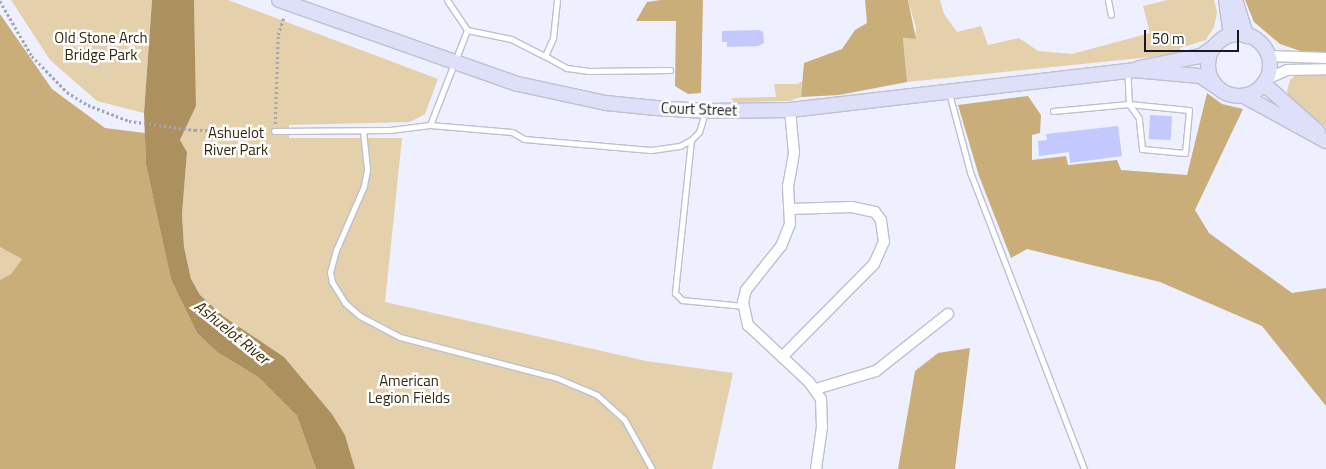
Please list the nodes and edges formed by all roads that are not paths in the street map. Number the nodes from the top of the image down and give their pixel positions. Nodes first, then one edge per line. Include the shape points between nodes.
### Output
1 (279, 0) edge
2 (447, 0) edge
3 (557, 0) edge
4 (1108, 0) edge
5 (1226, 0) edge
6 (1235, 0) edge
7 (1112, 15) dead end
8 (467, 30) junction
9 (1231, 36) junction
10 (1247, 36) junction
11 (1214, 48) junction
12 (546, 56) junction
13 (1268, 56) junction
14 (1326, 58) edge
15 (455, 64) junction
16 (1326, 69) edge
17 (670, 70) dead end
18 (1131, 71) junction
19 (1265, 81) junction
20 (1217, 87) junction
21 (949, 91) junction
22 (1244, 96) junction
23 (1129, 104) junction
24 (790, 110) junction
25 (705, 111) junction
26 (1053, 111) dead end
27 (430, 125) junction
28 (274, 131) road end
29 (363, 131) junction
30 (691, 140) junction
31 (1326, 141) edge
32 (790, 209) junction
33 (744, 306) junction
34 (948, 314) dead end
35 (782, 357) junction
36 (816, 389) junction
37 (652, 469) edge
38 (816, 469) edge
39 (1084, 469) edge

1 - 15 main road, Court Street
2 - 8 lane
3 - 12 lane via 553,38
4 - 7 lane
5 - 9 main road
6 - 10 main road
8 - 12 lane via 511,39
8 - 15 lane
9 - 10 main road
9 - 11 main road
10 - 13 main road via 1261,43
11 - 18 main road, Court Street via 1201,56 1147,65
11 - 20 main road via 1208,68
12 - 17 lane via 567,68 589,71
13 - 14 street
13 - 19 main road
15 - 25 main road, Court Street via 555,93 606,103
15 - 27 lane
16 - 19 street via 1287,70
18 - 20 main road, Court Street via 1200,76
18 - 21 main road, Court Street
18 - 23 lane
19 - 22 main road
19 - 31 main road
20 - 22 main road via 1225,93
21 - 24 main road, Court Street
21 - 39 lane via 970,172
22 - 31 main road
23 - 23 lane via 1139,118 1142,149 1185,153 1189,110
23 - 26 lane
24 - 25 main road, Court Street
24 - 32 street via 794,153 788,186
25 - 30 lane via 699,132
27 - 29 lane
27 - 30 lane via 512,132 524,139 633,151 667,149
28 - 29 lane
29 - 37 lane via 367,170 364,186 336,250 330,272 332,282 345,303 366,320 400,337 557,378 597,395 624,418
30 - 33 lane via 675,292 682,300
32 - 33 street via 788,234 752,281
32 - 35 street via 852,207 875,212 881,220 884,242 874,264
33 - 35 street via 748,324
34 - 36 street via 876,370
35 - 36 street
36 - 38 street via 822,418

